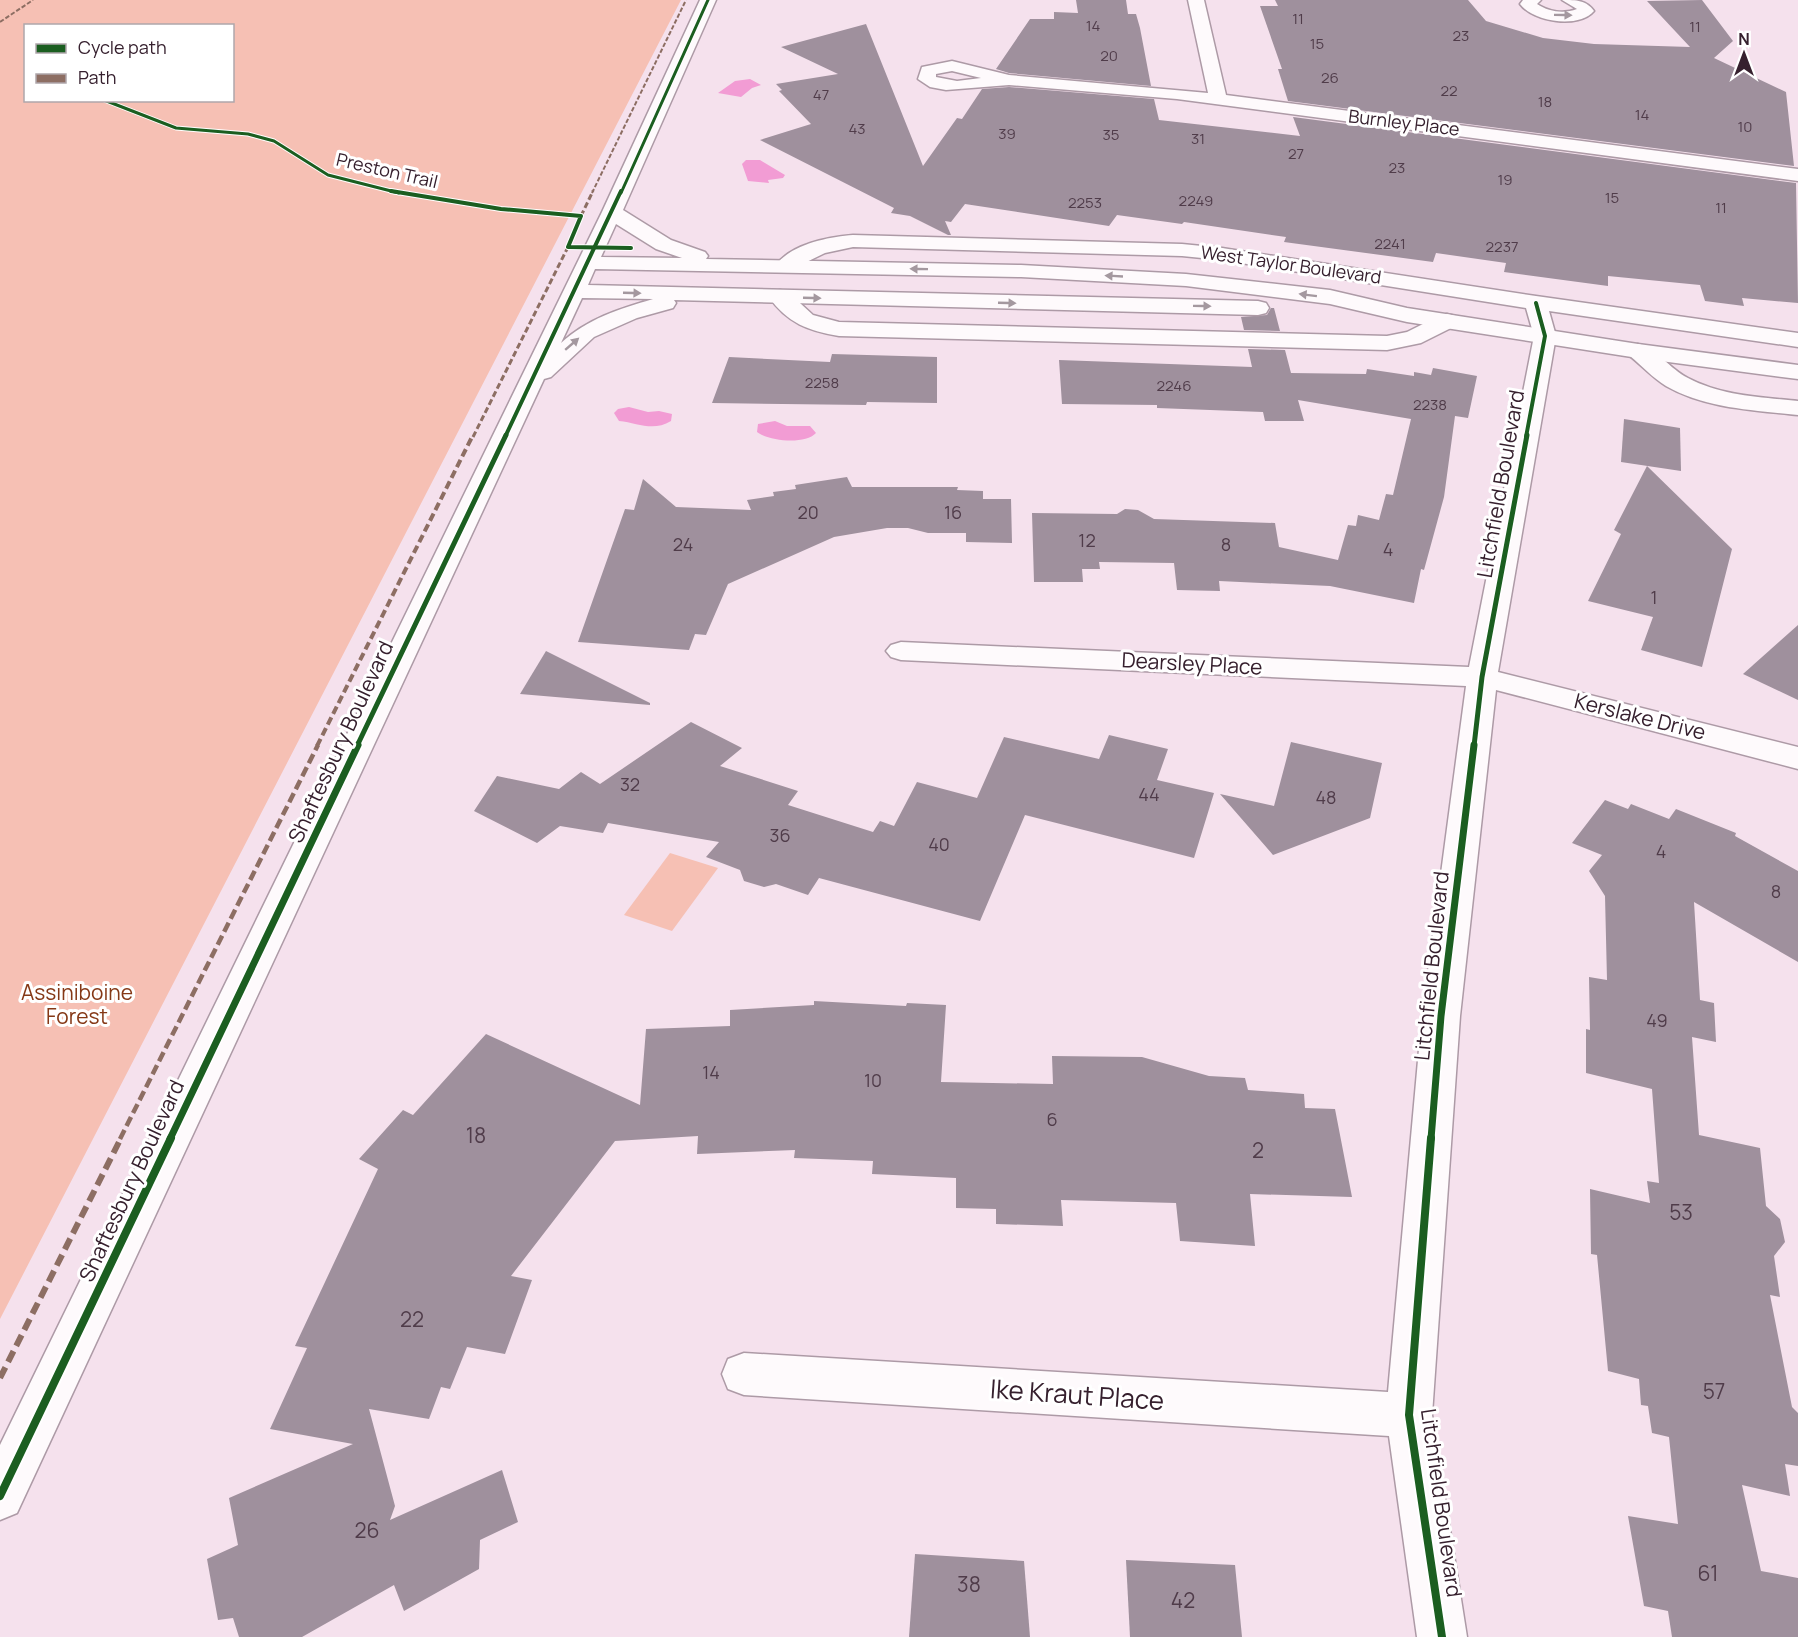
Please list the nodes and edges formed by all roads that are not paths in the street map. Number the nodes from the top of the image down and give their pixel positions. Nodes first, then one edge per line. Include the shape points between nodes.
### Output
1 (708, 0) edge
2 (1196, 0) edge
3 (1533, 0) edge
4 (1570, 0) edge
5 (1010, 80) dead end
6 (1218, 99) junction
7 (1798, 175) edge
8 (612, 212) junction
9 (587, 263) junction
10 (742, 265) junction
11 (786, 266) junction
12 (574, 291) junction
13 (733, 296) junction
14 (780, 297) junction
15 (1536, 303) junction
16 (1407, 315) junction
17 (1447, 321) junction
18 (1545, 336) junction
19 (1798, 340) edge
20 (1638, 351) junction
21 (1798, 372) edge
22 (530, 385) junction
23 (1798, 408) edge
24 (902, 651) dead end
25 (1482, 677) junction
26 (1798, 758) edge
27 (744, 1374) dead end
28 (1409, 1415) junction
29 (0, 1496) edge
30 (1443, 1637) edge

1 - 8 street, Shaftesbury Boulevard
2 - 6 street
3 -> 4 street via 1528,4 1530,7 1545,13 1565,16 1586,11 1583,5
5 - 6 street, Burnley Place
6 - 7 street, Burnley Place
8 - 9 street, Shaftesbury Boulevard
8 - 10 street via 651,238 683,253
9 - 10 street, West Taylor Boulevard
9 - 12 street, Shaftesbury Boulevard
10 - 11 street, West Taylor Boulevard
11 - 15 street, West Taylor Boulevard via 826,243 853,240 1182,250
16 -> 11 street, West Taylor Boulevard via 1330,297 1186,280 1021,271
12 -> 13 street, West Taylor Boulevard
12 - 22 street, Shaftesbury Boulevard
13 - 14 street, West Taylor Boulevard
22 -> 13 street via 586,332 629,313 670,302
14 -> 16 street, West Taylor Boulevard via 1212,306
14 - 17 street via 812,325 838,328 1387,343 1413,338
15 - 18 street, Litchfield Boulevard
15 - 19 street, West Taylor Boulevard
16 - 17 street, West Taylor Boulevard
17 - 18 street, West Taylor Boulevard
18 - 20 street, West Taylor Boulevard
18 - 25 street, Litchfield Boulevard
20 - 21 street, West Taylor Boulevard
20 - 23 street via 1666,375 1694,391 1722,399
22 - 29 street, Shaftesbury Boulevard
24 - 25 street, Dearsley Place
25 - 26 street, Kerslake Drive
25 - 28 street, Litchfield Boulevard via 1441,1016
27 - 28 street, Ike Kraut Place
28 - 30 street, Litchfield Boulevard

